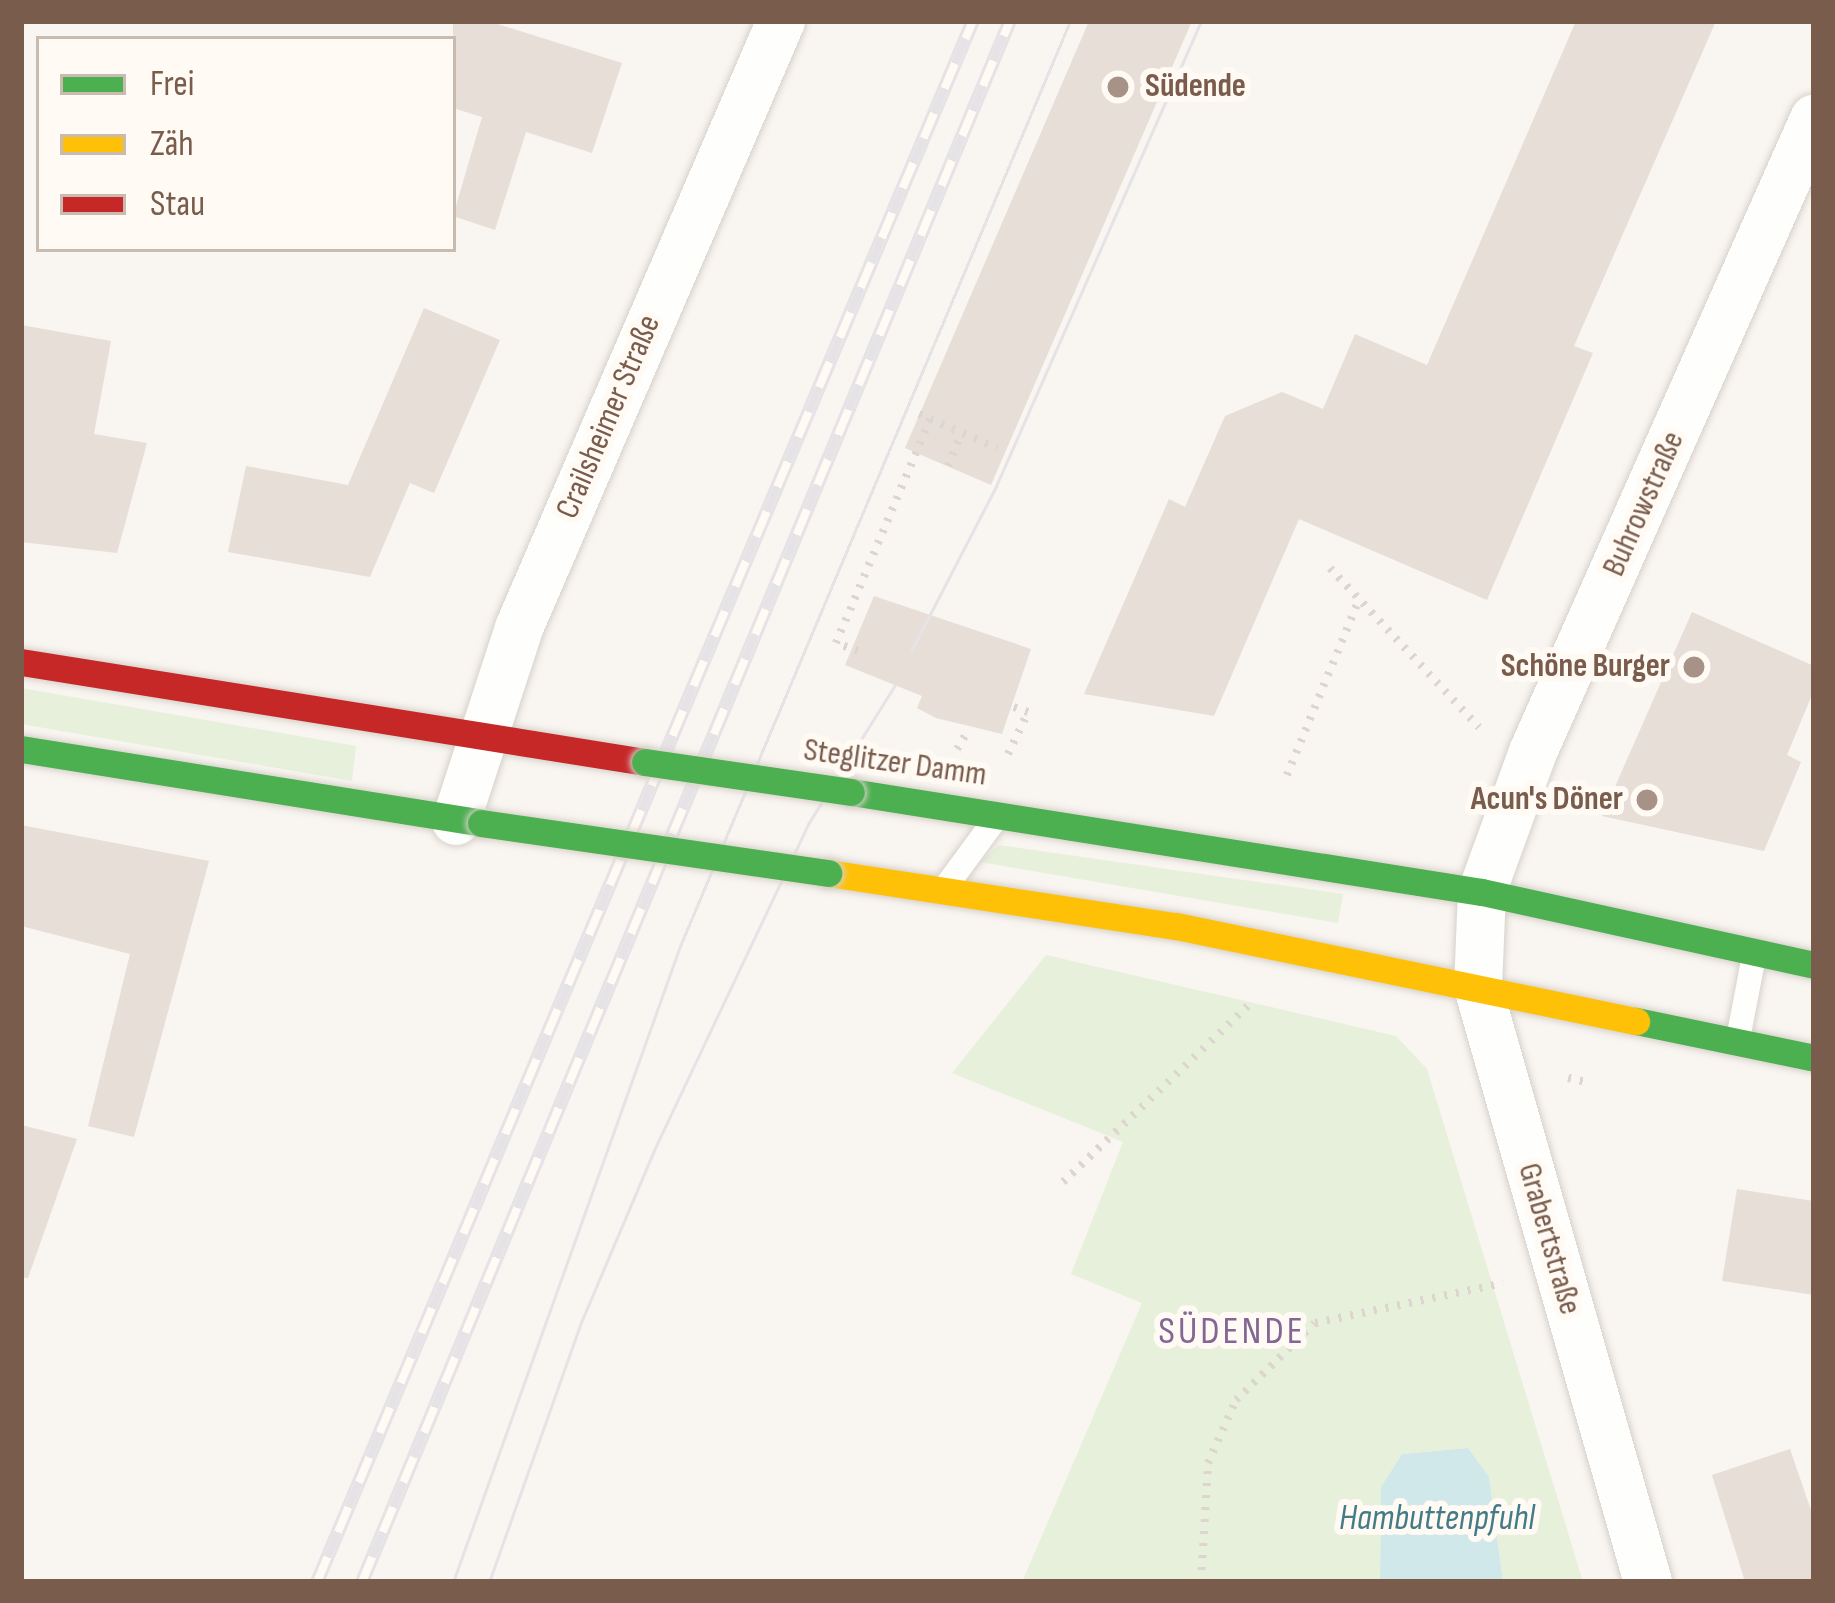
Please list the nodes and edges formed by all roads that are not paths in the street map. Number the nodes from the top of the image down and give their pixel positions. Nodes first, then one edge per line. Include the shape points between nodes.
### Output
1 (781, 21) edge
2 (1814, 119) edge
3 (21, 662) edge
4 (506, 742) junction
5 (21, 748) edge
6 (999, 814) junction
7 (469, 822) junction
8 (945, 888) junction
9 (1482, 892) junction
10 (1754, 953) junction
11 (1814, 965) edge
12 (1478, 987) junction
13 (1737, 1042) junction
14 (1814, 1058) edge
15 (1648, 1582) edge

1 - 4 street, Crailsheimer Straße via 519,628
2 - 9 street, Buhrowstraße via 1533,752
3 - 4 main road, Steglitzer Damm
4 - 6 main road, Steglitzer Damm, bridge
4 - 7 street, Crailsheimer Straße
5 - 7 main road
6 - 8 lane
6 - 9 main road, Steglitzer Damm
7 - 8 main road, bridge
8 - 12 main road
9 - 10 main road, Steglitzer Damm
9 - 12 street, Grabertstraße
10 - 11 main road, Steglitzer Damm
10 - 13 lane
12 - 13 main road
12 - 15 street, Grabertstraße
13 - 14 main road

